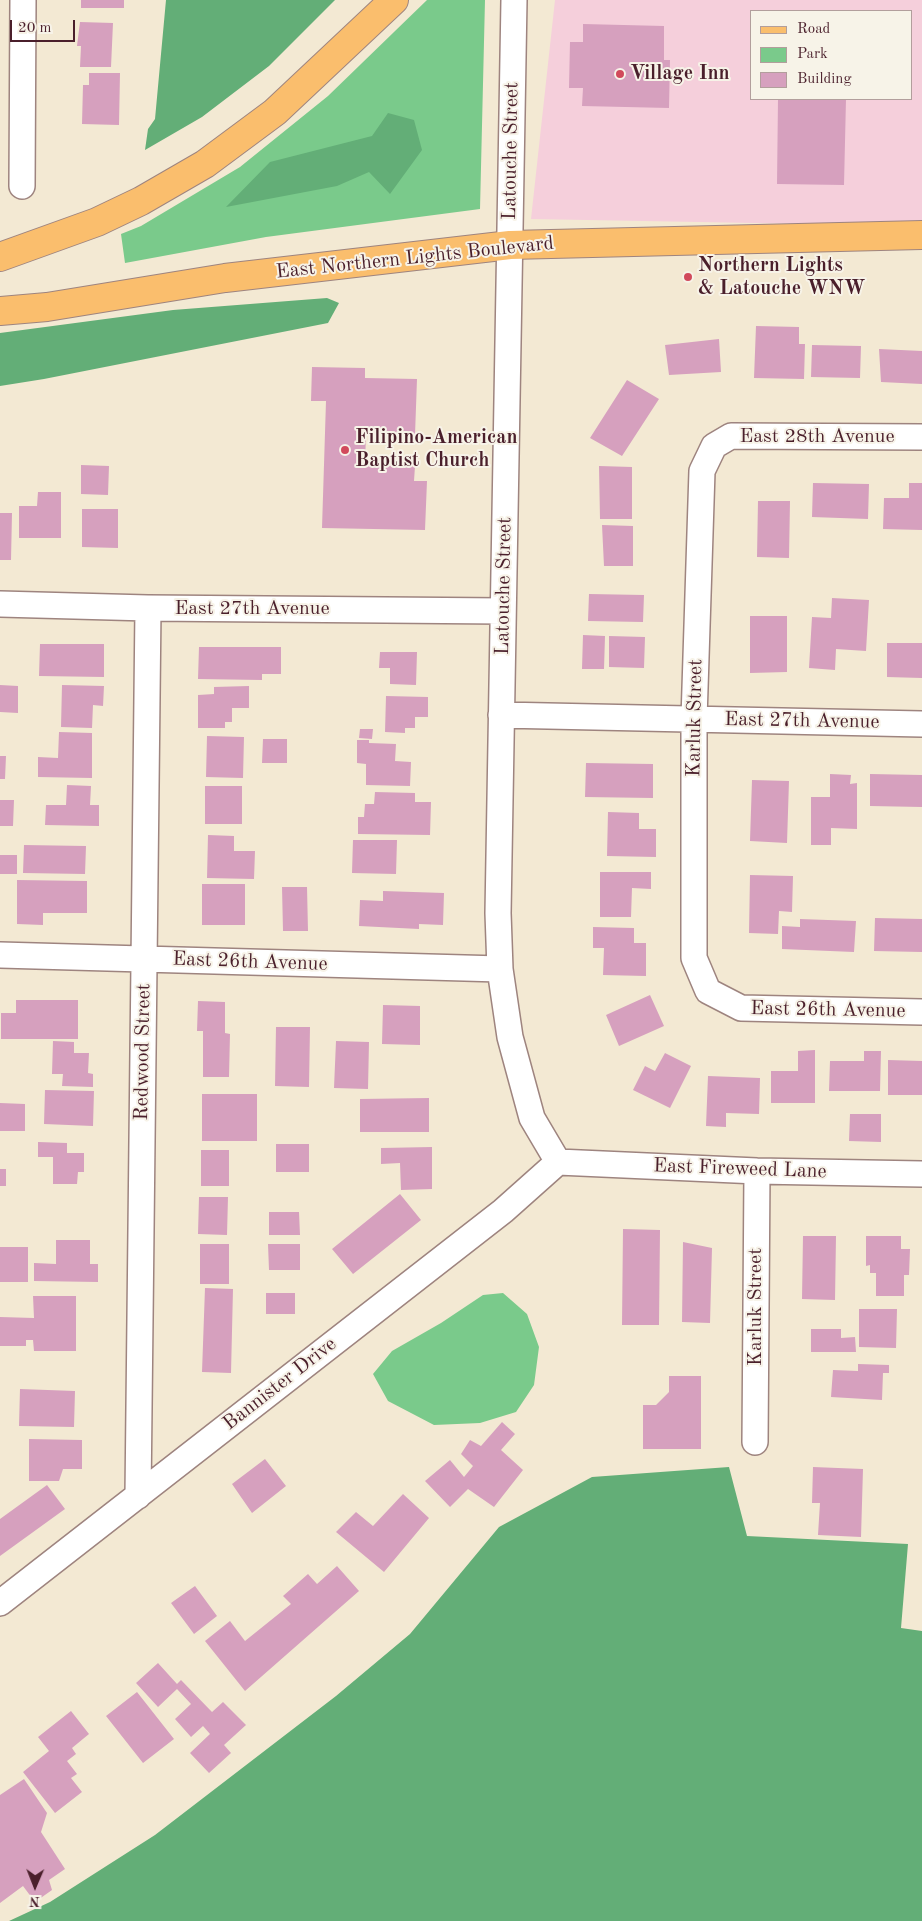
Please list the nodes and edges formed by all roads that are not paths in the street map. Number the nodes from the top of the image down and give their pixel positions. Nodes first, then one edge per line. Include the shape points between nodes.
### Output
1 (23, 0) edge
2 (394, 0) edge
3 (514, 0) edge
4 (22, 186) dead end
5 (922, 235) edge
6 (510, 245) junction
7 (8, 254) edge
8 (0, 311) edge
9 (922, 437) edge
10 (714, 446) joint
11 (0, 604) edge
12 (148, 608) junction
13 (503, 611) junction
14 (501, 715) junction
15 (694, 719) junction
16 (922, 724) edge
17 (0, 954) edge
18 (144, 958) junction
19 (500, 969) junction
20 (708, 991) joint
21 (922, 1012) edge
22 (558, 1162) junction
23 (757, 1171) junction
24 (922, 1174) edge
25 (755, 1442) dead end
26 (138, 1496) junction
27 (0, 1603) edge

1 - 4 street
2 - 7 main road via 275,112 205,164 97,222
3 - 6 street, Latouche Street
5 - 6 main road, East Northern Lights Boulevard
6 - 8 main road, East Northern Lights Boulevard via 225,278 47,307
6 - 13 street, Latouche Street
9 - 10 street, East 28th Avenue via 731,436
10 - 15 street, Karluk Street via 702,471
11 - 12 street, East 27th Avenue
12 - 13 street, East 27th Avenue
12 - 18 street, Redwood Street
13 - 14 street, Latouche Street
14 - 15 street, East 27th Avenue
14 - 19 street, Latouche Street
15 - 16 street, East 27th Avenue
15 - 20 street, Karluk Street via 694,958
17 - 18 street, East 26th Avenue
18 - 19 street, East 26th Avenue
18 - 26 street, Redwood Street
19 - 22 street, Latouche Street via 510,1037 532,1118
20 - 21 street, East 26th Avenue via 741,1008
22 - 23 street, East Fireweed Lane
22 - 26 street, Bannister Drive via 503,1211
23 - 24 street, East Fireweed Lane
23 - 25 street, Karluk Street
26 - 27 street, Bannister Drive

